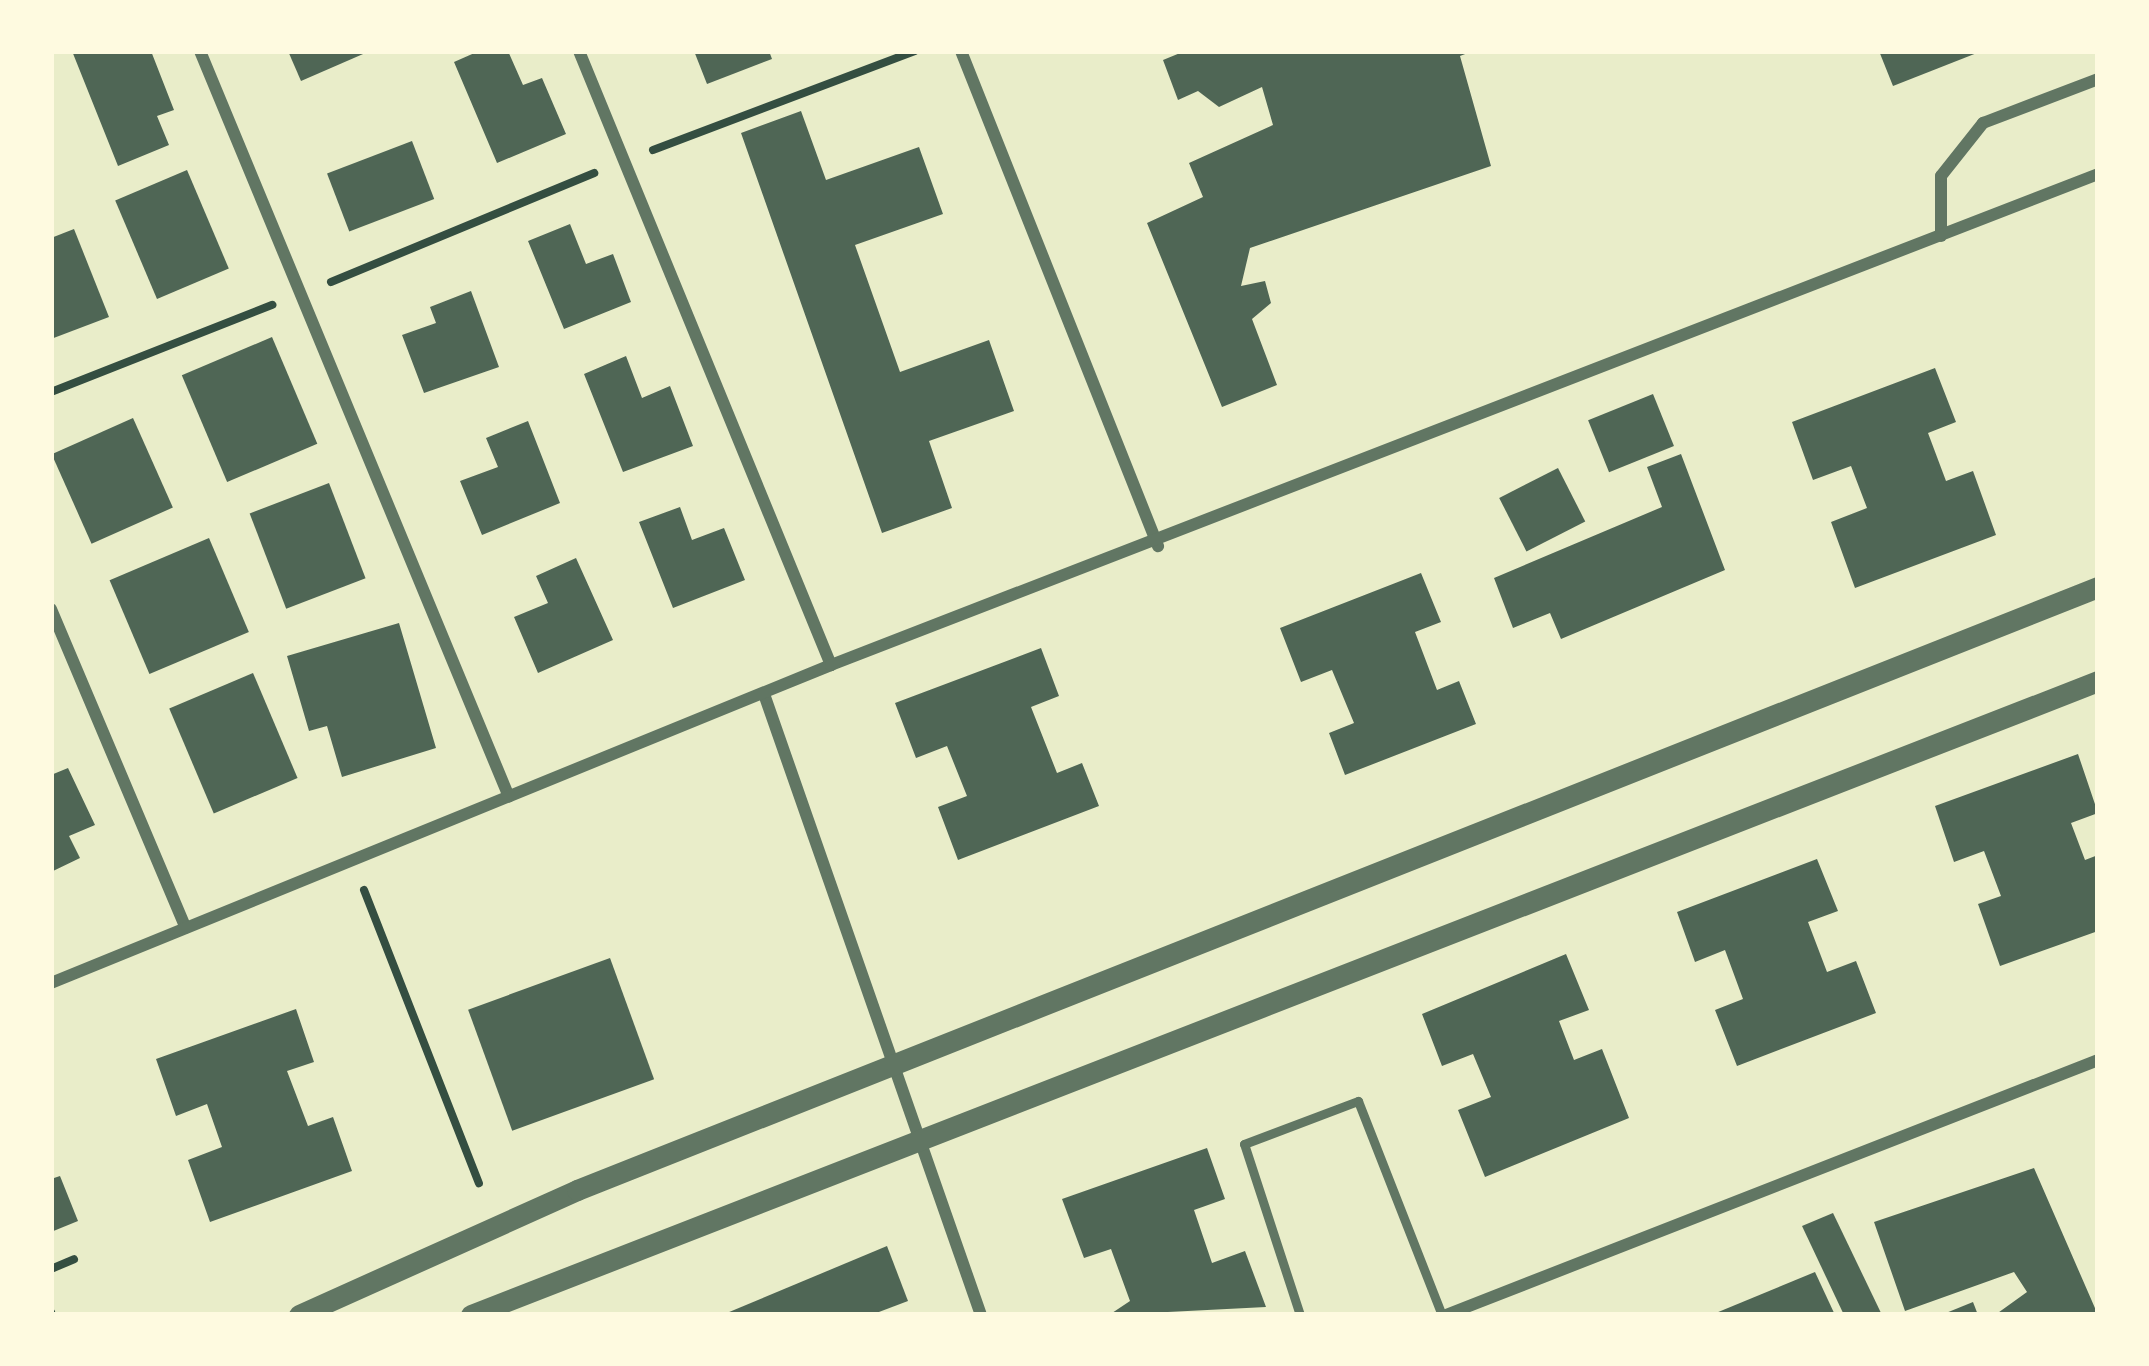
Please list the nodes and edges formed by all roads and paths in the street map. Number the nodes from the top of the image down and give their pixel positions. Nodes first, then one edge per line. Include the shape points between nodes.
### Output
1 (200, 51) edge
2 (579, 51) edge
3 (915, 51) edge
4 (961, 51) edge
5 (2098, 79) edge
6 (625, 161) junction
7 (2098, 174) edge
8 (1941, 236) junction
9 (299, 295) junction
10 (51, 392) edge
11 (1159, 546) junction
12 (2098, 587) edge
13 (51, 609) edge
14 (831, 665) junction
15 (2098, 681) edge
16 (764, 694) junction
17 (509, 797) junction
18 (353, 860) junction
19 (185, 928) junction
20 (51, 983) edge
21 (2098, 1060) edge
22 (890, 1067) junction
23 (922, 1140) junction
24 (478, 1183) dead end
25 (74, 1259) dead end
26 (51, 1268) edge
27 (299, 1315) edge
28 (471, 1315) edge
29 (981, 1315) edge
30 (1300, 1315) edge
31 (1444, 1315) edge

1 - 9 street
2 - 6 street
3 - 6 path
4 - 11 street
5 - 8 street via 1983,123 1941,176
6 - 9 path
6 - 14 street
7 - 8 street
8 - 11 street
9 - 10 path
9 - 17 street
11 - 14 street
12 - 22 street
13 - 19 street
14 - 16 street
15 - 23 street
16 - 17 street
16 - 22 street
17 - 18 street
18 - 19 street
18 - 24 path
19 - 20 street
21 - 31 street
22 - 23 street
22 - 27 street
23 - 28 street
23 - 29 street
25 - 26 path
30 - 31 lane via 1244,1144 1358,1101

